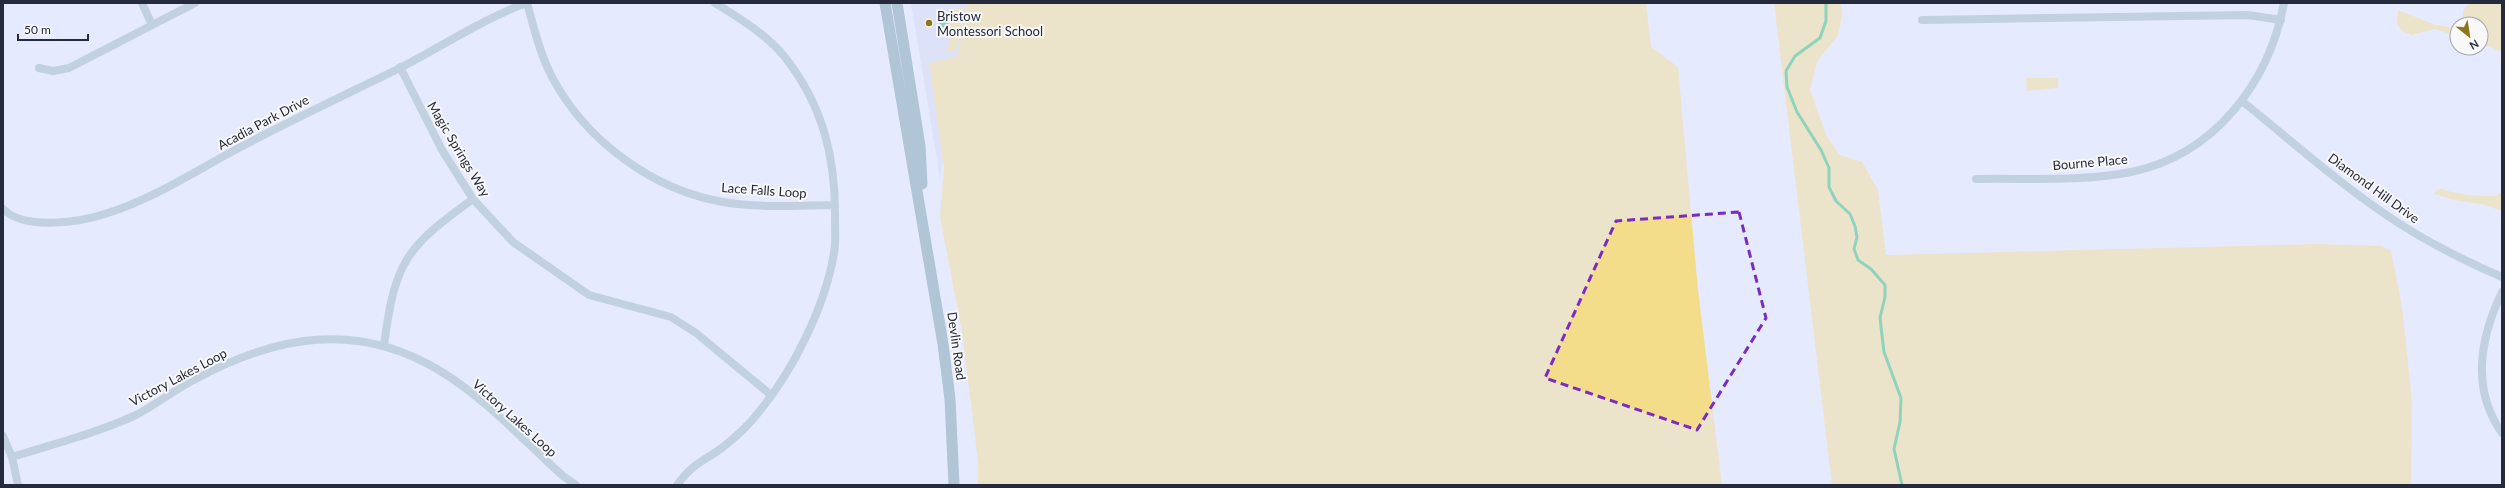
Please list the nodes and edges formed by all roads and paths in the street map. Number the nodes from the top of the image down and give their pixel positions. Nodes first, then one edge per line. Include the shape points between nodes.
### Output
1 (142, 3) edge
2 (195, 3) edge
3 (527, 3) edge
4 (715, 3) edge
5 (886, 3) edge
6 (897, 3) edge
7 (2284, 3) edge
8 (1922, 20) dead end
9 (2281, 20) junction
10 (152, 25) junction
11 (400, 67) junction
12 (39, 68) dead end
13 (2242, 101) junction
14 (1976, 180) dead end
15 (472, 199) junction
16 (835, 205) junction
17 (3, 209) edge
18 (922, 211) junction
19 (2502, 277) edge
20 (2502, 292) edge
21 (384, 345) junction
22 (771, 395) junction
23 (2502, 433) edge
24 (3, 436) edge
25 (12, 457) junction
26 (18, 485) edge
27 (576, 485) edge
28 (677, 485) edge
29 (954, 485) edge

1 - 10 street
2 - 10 street
3 - 11 street, Acadia Park Drive via 492,16
3 - 16 street, Lace Falls Loop via 552,78 576,112 608,146 640,170 677,189 723,202 785,206
4 - 16 street via 750,25 784,56 810,95 828,139 835,179
5 - 18 main road, Devlin Road
6 - 18 main road, Devlin Road via 920,146
7 - 9 street, Bourne Place
8 - 9 street via 2248,15
9 - 13 street, Bourne Place via 2267,62
10 - 12 street via 69,68 53,71
11 - 15 street, Magic Springs Way via 442,150
11 - 17 street, Acadia Park Drive via 141,199 108,213 66,222 36,222 16,217
13 - 14 street, Bourne Place via 2229,117 2200,140 2174,156 2140,169 2082,178
13 - 19 street, Diamond Hill Drive via 2371,204 2400,224 2444,250
15 - 21 street via 422,238 407,256 396,279
15 - 22 street, Magic Springs Way via 513,242 559,276 589,295 671,317 696,333
16 - 22 street via 834,253 820,305 800,348
18 - 29 main road, Devlin Road via 950,399
20 - 23 street via 2486,334 2481,360 2483,389
21 - 25 street, Victory Lakes Loop via 338,339 304,341 265,349 224,364 119,422
21 - 27 street, Victory Lakes Loop via 406,353 443,373 472,393
22 - 28 street via 742,431 723,447 688,469
24 - 25 street
25 - 26 street

